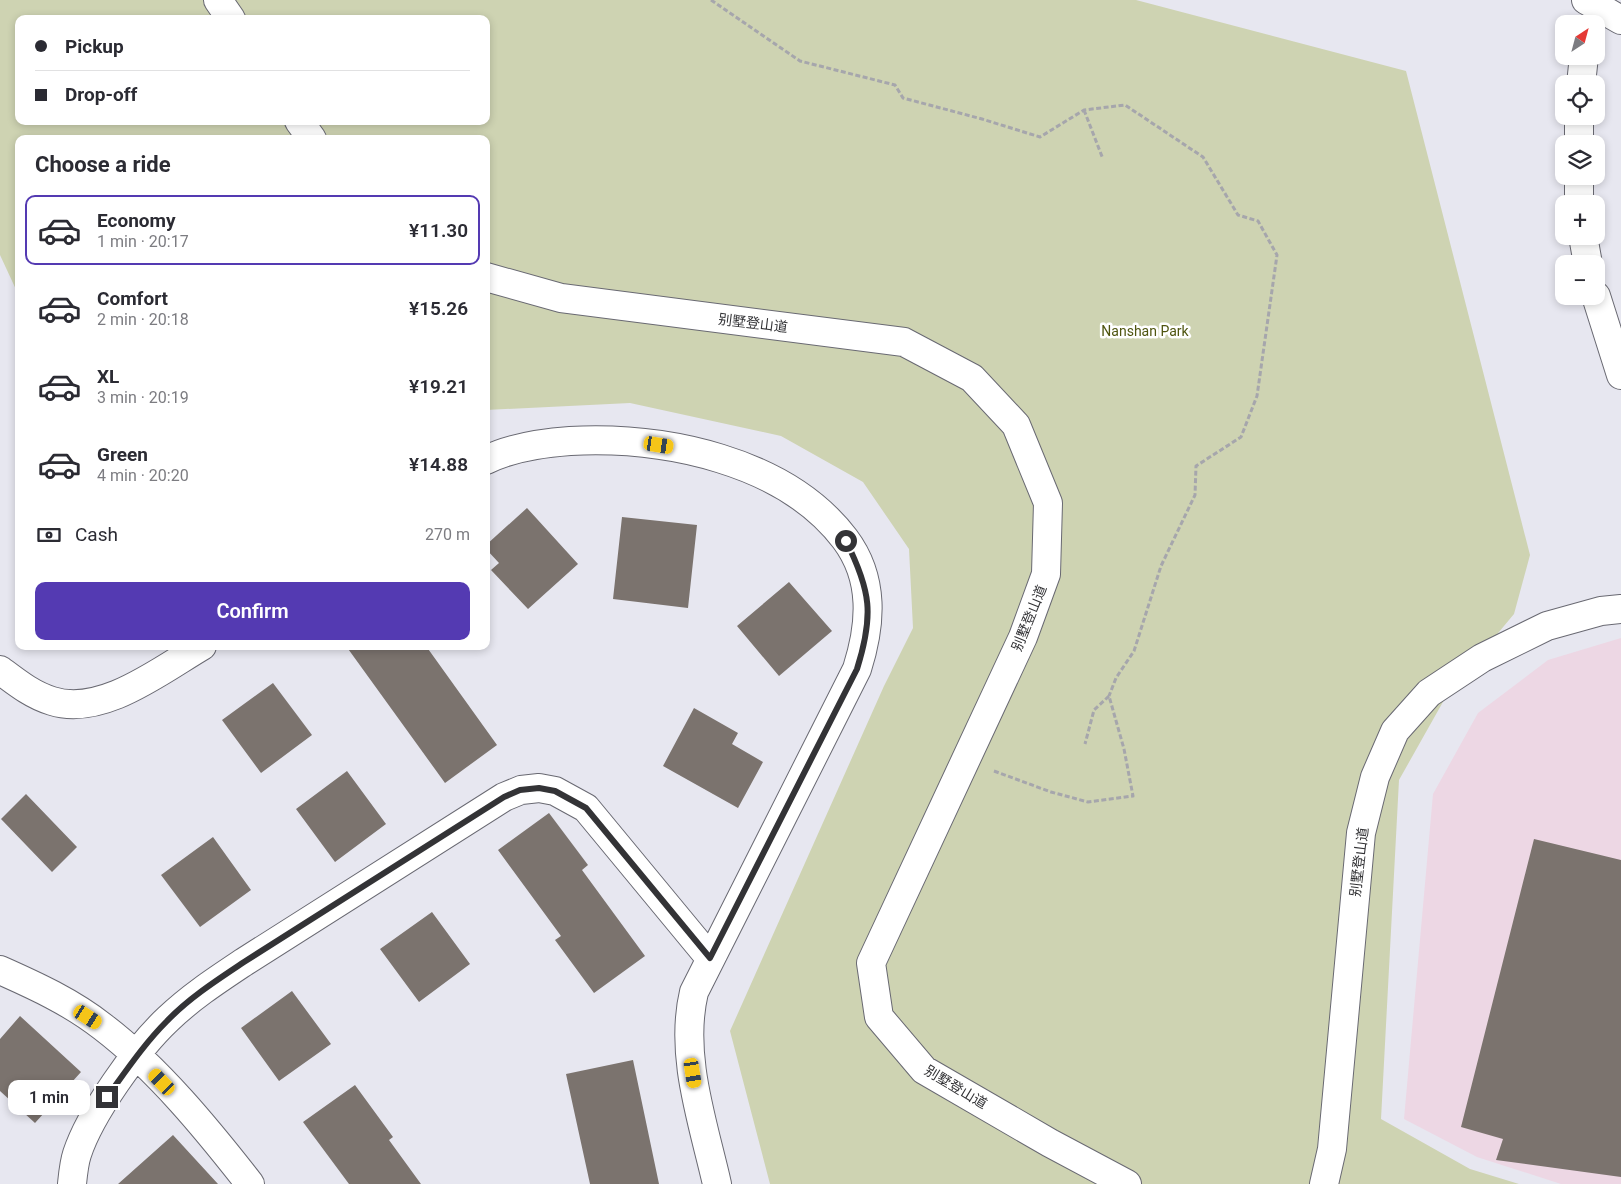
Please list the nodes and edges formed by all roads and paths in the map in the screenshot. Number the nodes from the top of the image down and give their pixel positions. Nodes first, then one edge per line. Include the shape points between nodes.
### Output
1 (218, 0) edge
2 (711, 0) edge
3 (1587, 8) edge
4 (228, 15) edge
5 (1621, 20) edge
6 (1084, 110) junction
7 (1103, 160) dead end
8 (490, 278) edge
9 (1599, 305) edge
10 (1621, 375) edge
11 (490, 459) edge
12 (1621, 609) edge
13 (195, 650) edge
14 (0, 670) edge
15 (1109, 696) junction
16 (982, 724) junction
17 (1085, 744) dead end
18 (710, 958) junction
19 (0, 970) edge
20 (136, 1056) junction
21 (72, 1184) edge
22 (250, 1184) edge
23 (717, 1184) edge
24 (1127, 1184) edge
25 (1324, 1184) edge

1 - 4 street
2 - 6 path via 800,61 895,85 903,98 1040,137
3 - 5 street
6 - 7 path
6 - 15 path via 1124,106 1203,156 1238,215 1258,221 1277,255 1258,396 1242,437 1196,466 1195,494 1161,566 1134,651 1116,678
8 - 16 street, 别墅登山道 via 561,298 904,342 972,378 1016,425 1048,503 1046,574 1023,637
9 - 10 street
11 - 18 street via 524,447 593,440 642,443 708,456 772,480 804,500 828,519 846,541 859,567 867,591 869,615 857,669
12 - 25 street, 别墅登山道 via 1601,611 1547,626 1482,658 1429,693 1395,731 1375,777 1361,833 1332,1148
13 - 14 street via 126,691 97,702 74,705 53,701 25,689
15 - 16 path via 1124,748 1132,796 1088,802 995,772
15 - 17 path via 1094,710
16 - 24 street, 别墅登山道 via 871,963 879,1017 924,1070
18 - 20 street via 586,808 555,791 539,788 520,790 252,956 167,1020
18 - 23 street via 694,992 689,1036 695,1085
19 - 20 street via 47,990 102,1026
20 - 21 street via 88,1128 77,1155
20 - 22 street via 186,1108

